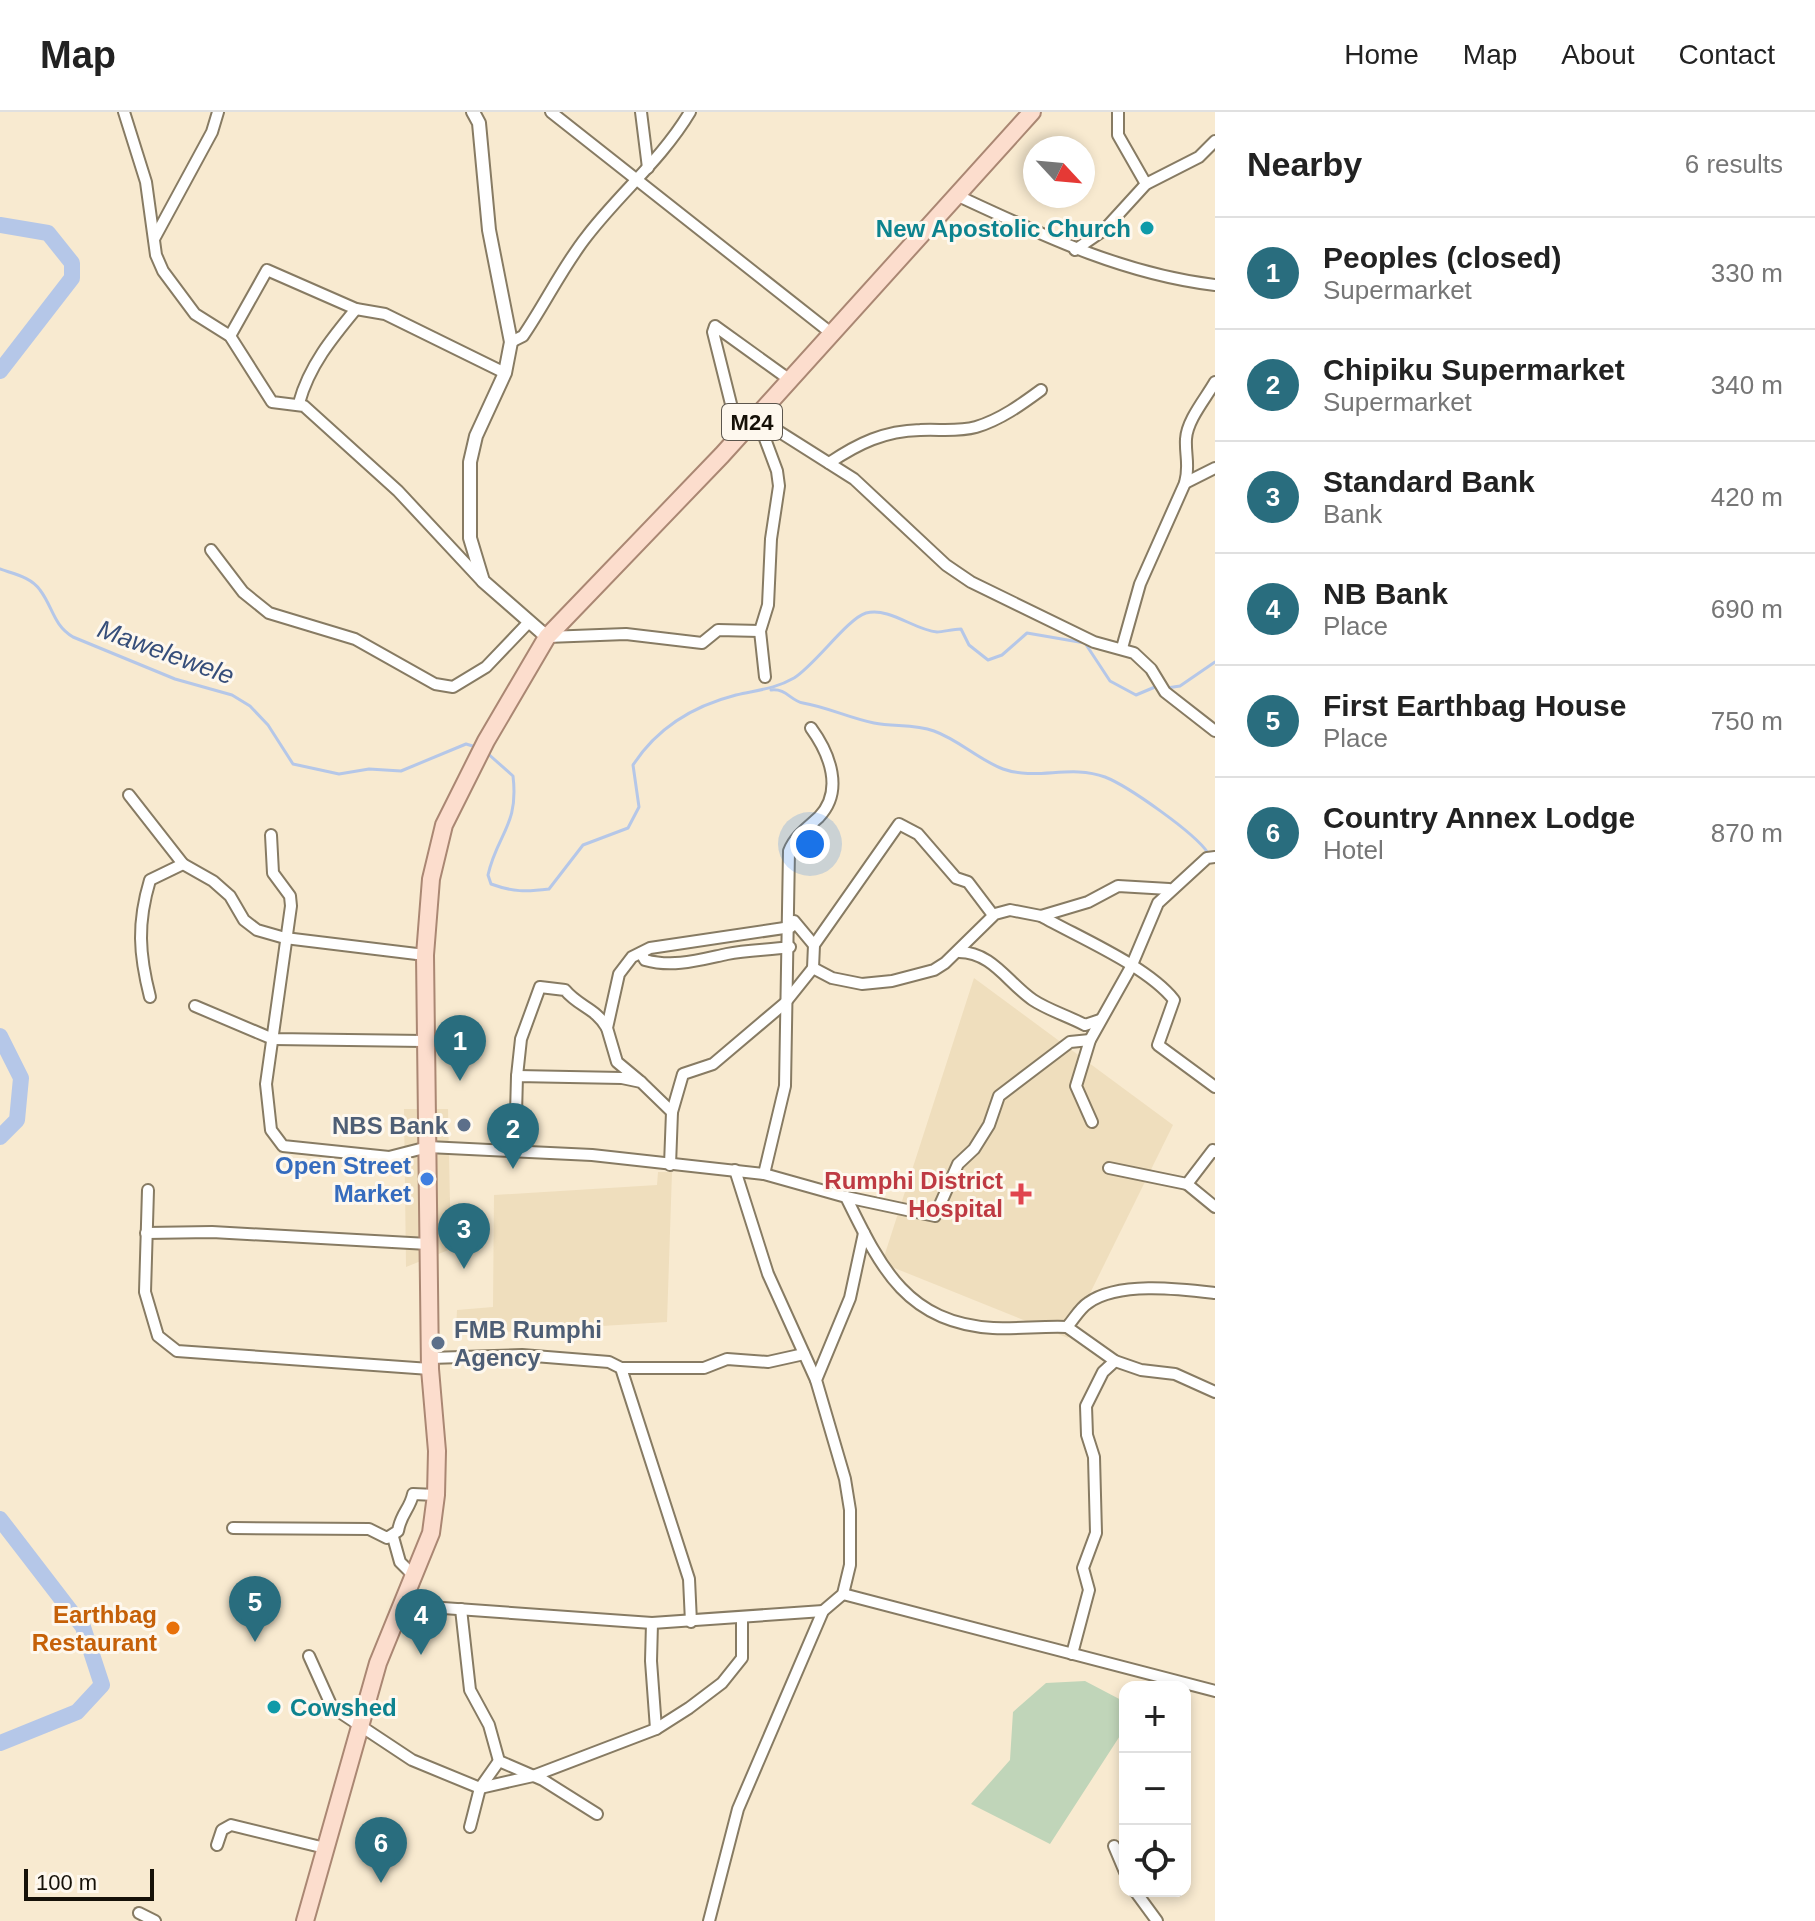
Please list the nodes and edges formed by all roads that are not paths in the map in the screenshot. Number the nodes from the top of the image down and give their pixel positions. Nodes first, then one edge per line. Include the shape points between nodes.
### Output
1 (124, 112) edge
2 (218, 112) edge
3 (473, 112) edge
4 (551, 112) edge
5 (641, 112) edge
6 (690, 112) edge
7 (1032, 112) edge
8 (1118, 112) edge
9 (1215, 141) edge
10 (648, 168) junction
11 (638, 182) junction
12 (1146, 184) junction
13 (956, 195) junction
14 (154, 239) junction
15 (1075, 250) junction
16 (1215, 285) edge
17 (356, 309) junction
18 (831, 333) junction
19 (230, 336) junction
20 (511, 342) junction
21 (505, 373) junction
22 (790, 380) junction
23 (1215, 382) edge
24 (1041, 390) dead end
25 (299, 403) junction
26 (757, 419) junction
27 (739, 436) junction
28 (829, 463) junction
29 (1215, 468) edge
30 (1185, 483) junction
31 (211, 550) dead end
32 (483, 581) junction
33 (529, 622) junction
34 (760, 631) junction
35 (547, 637) junction
36 (1122, 648) junction
37 (765, 677) dead end
38 (811, 728) dead end
39 (1215, 731) edge
40 (129, 795) dead end
41 (271, 835) dead end
42 (1211, 857) edge
43 (183, 864) junction
44 (1169, 889) junction
45 (993, 915) junction
46 (1041, 916) junction
47 (791, 927) junction
48 (285, 938) junction
49 (814, 945) junction
50 (790, 947) junction
51 (959, 952) junction
52 (641, 953) junction
53 (425, 955) junction
54 (1131, 967) junction
55 (813, 968) junction
56 (150, 997) dead end
57 (785, 1003) junction
58 (195, 1006) dead end
59 (1100, 1020) junction
60 (607, 1028) junction
61 (273, 1039) junction
62 (1090, 1040) junction
63 (424, 1041) junction
64 (517, 1076) junction
65 (641, 1082) junction
66 (1215, 1087) edge
67 (672, 1112) junction
68 (1092, 1122) dead end
69 (428, 1147) junction
70 (1214, 1150) edge
71 (515, 1152) junction
72 (670, 1165) junction
73 (1109, 1168) dead end
74 (735, 1170) junction
75 (764, 1174) junction
76 (1187, 1184) junction
77 (148, 1190) dead end
78 (846, 1197) junction
79 (1214, 1205) edge
80 (146, 1233) junction
81 (864, 1233) junction
82 (428, 1244) junction
83 (1215, 1293) edge
84 (1067, 1327) junction
85 (804, 1354) junction
86 (1115, 1361) junction
87 (430, 1364) junction
88 (621, 1368) junction
89 (816, 1380) junction
90 (1215, 1392) edge
91 (436, 1495) junction
92 (233, 1528) dead end
93 (393, 1537) junction
94 (415, 1577) junction
95 (843, 1594) junction
96 (401, 1605) junction
97 (461, 1609) junction
98 (823, 1611) junction
99 (742, 1617) junction
100 (691, 1622) junction
101 (652, 1623) junction
102 (1072, 1654) junction
103 (309, 1656) dead end
104 (1215, 1691) edge
105 (360, 1725) junction
106 (656, 1729) junction
107 (499, 1761) junction
108 (533, 1776) junction
109 (480, 1788) junction
110 (597, 1814) dead end
111 (470, 1827) dead end
112 (217, 1845) dead end
113 (1114, 1846) dead end
114 (325, 1848) junction
115 (1119, 1858) edge
116 (1139, 1897) edge
117 (139, 1913) dead end
118 (155, 1921) edge
119 (305, 1921) edge
120 (709, 1921) edge
121 (1157, 1921) edge

1 - 14 street via 146,182
2 - 14 street
3 - 20 street via 479,123 489,230
4 - 11 street
5 - 10 street
6 - 10 street
7 - 13 main road, M24
8 - 12 street via 1118,135
9 - 12 street via 1199,157
10 - 11 street
11 - 18 street
11 - 20 street via 584,239 523,336
12 - 15 street via 1104,230
13 - 15 street
13 - 18 main road, M24
14 - 19 street via 163,271 195,314
15 - 16 street via 1171,280
17 - 19 street via 267,270
17 - 21 street via 385,314
17 - 25 street via 327,344
18 - 22 main road, M24
19 - 25 street via 272,402
20 - 21 street
21 - 32 street via 470,462 470,538
22 - 26 main road, M24
22 - 27 street via 715,326
23 - 30 street via 1186,439
24 - 28 street via 979,426 895,432 862,441
25 - 32 street via 398,491
26 - 27 main road, M24
26 - 28 street
26 - 34 street via 779,486 768,605
27 - 35 main road, M24
28 - 36 street via 971,582 1094,642
29 - 30 street
30 - 36 street via 1140,584
31 - 33 street via 243,592 269,613 355,639 435,684 453,687 486,667
32 - 33 street
33 - 35 street
34 - 35 street via 718,630 702,643 626,634
34 - 37 street
35 - 53 main road, M24 via 444,825 431,879
36 - 39 street
38 - 47 street via 826,754 833,789 830,803 789,851
40 - 43 street
41 - 48 street via 273,873 290,896
42 - 44 street
43 - 48 street via 230,896 257,930
43 - 56 street via 150,880 144,901 139,954
44 - 46 street via 1118,886 1088,902
44 - 54 street via 1150,917
45 - 46 street via 1010,910
45 - 49 street via 968,882 956,878 918,834 899,824
45 - 51 street
46 - 54 street
47 - 49 street via 794,921
47 - 50 street
47 - 52 street
48 - 53 street
48 - 61 street
49 - 55 street
50 - 52 street via 659,964
50 - 57 street
51 - 55 street via 934,970 892,981 862,984
51 - 59 street via 987,960 1033,1000 1085,1025
52 - 60 street via 619,974
53 - 63 main road, M24
54 - 59 street
54 - 66 street via 1174,1000 1158,1045
55 - 57 street
57 - 67 street via 713,1064 683,1074
57 - 75 street via 785,1086
58 - 61 street
59 - 62 street
60 - 64 street via 599,1014 574,1003 565,990 540,987 521,1039
60 - 65 street via 617,1062
61 - 63 street
61 - 69 street via 266,1084 271,1130 283,1146 389,1157
62 - 68 street via 1076,1086
62 - 78 street via 1070,1042 999,1096 989,1125 958,1164 935,1216
63 - 69 main road, M24
64 - 65 street
64 - 71 street
65 - 67 street
67 - 72 street
69 - 71 street
69 - 82 main road, M24
70 - 76 street
71 - 72 street
72 - 74 street
73 - 76 street
74 - 75 street
74 - 85 street via 768,1274
75 - 78 street
76 - 79 street
77 - 80 street
78 - 81 street
80 - 82 street
80 - 87 street via 145,1292 151,1318 158,1336 177,1351
81 - 84 street via 896,1287 912,1301 956,1322 992,1328
81 - 89 street via 850,1298
82 - 87 main road, M24
83 - 84 street via 1154,1287 1099,1297
84 - 86 street
85 - 88 street via 759,1362 727,1359 704,1368
85 - 89 street
86 - 90 street via 1175,1374
86 - 102 street via 1103,1372 1086,1406 1096,1533 1083,1568 1089,1590
87 - 88 street via 522,1355 609,1362
87 - 91 main road, M24
88 - 100 street via 689,1579
89 - 95 street via 850,1510 850,1565
91 - 93 street via 413,1494
91 - 94 main road, M24 via 431,1533
92 - 93 street via 369,1529
93 - 94 street via 400,1562
94 - 96 main road, M24
95 - 98 street
95 - 102 street
96 - 97 street
96 - 105 main road, M24
97 - 101 street
97 - 107 street via 470,1690 489,1725
98 - 99 street
98 - 120 street via 738,1809
99 - 100 street
99 - 106 street via 745,1649 736,1666 722,1683
100 - 101 street
101 - 106 street
102 - 104 street
103 - 105 street via 332,1707
105 - 109 street via 412,1760
105 - 114 main road, M24
106 - 108 street
107 - 108 street
107 - 109 street
108 - 109 street
108 - 110 street
109 - 111 street
112 - 114 street via 222,1830 231,1825
113 - 115 street
114 - 119 main road, M24
116 - 121 street
117 - 118 street

